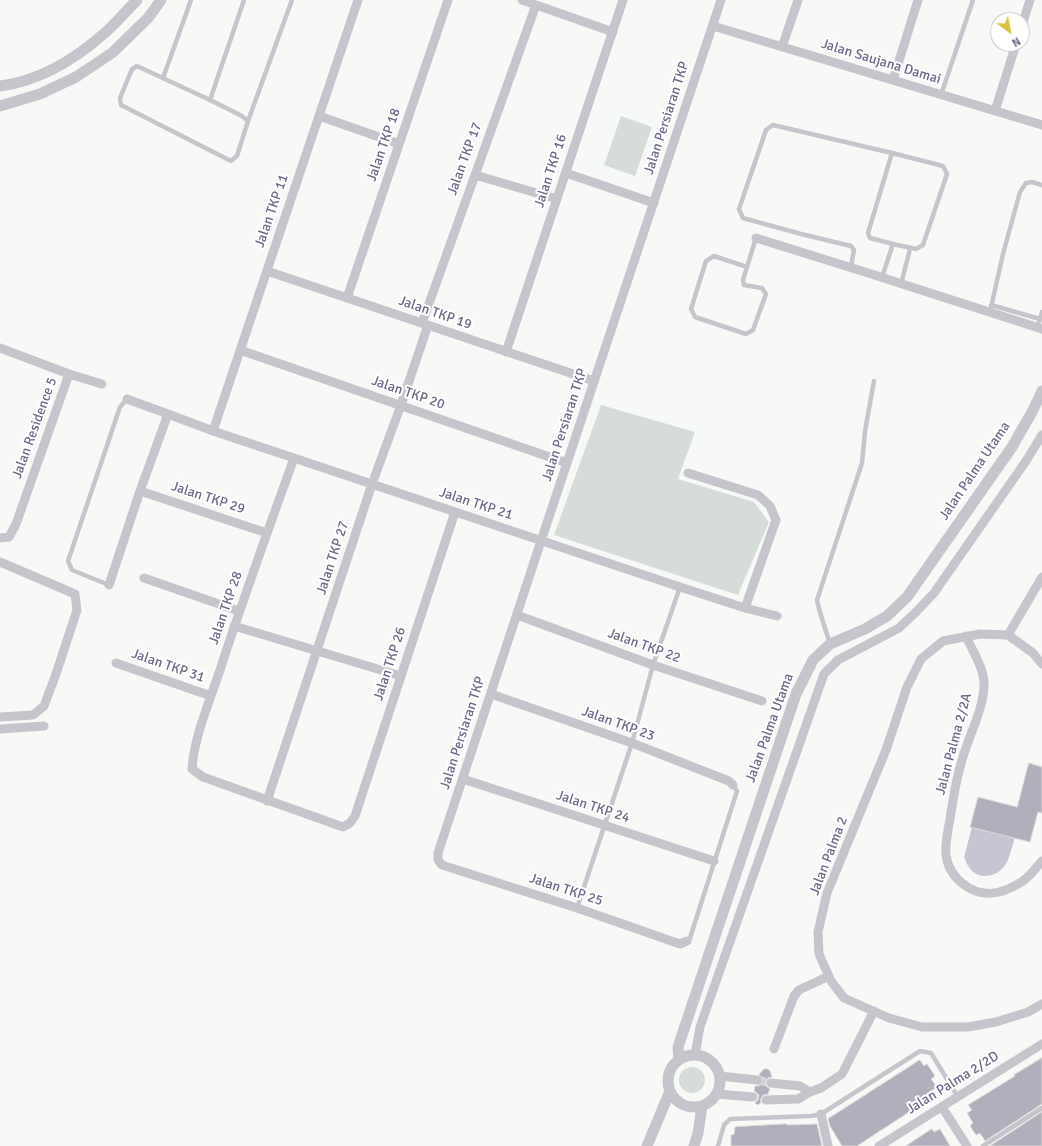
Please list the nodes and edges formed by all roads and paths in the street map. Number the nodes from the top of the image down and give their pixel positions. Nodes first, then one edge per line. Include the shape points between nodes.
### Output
1 (137, 0) edge
2 (161, 0) edge
3 (191, 0) edge
4 (244, 0) edge
5 (292, 0) edge
6 (358, 0) edge
7 (448, 0) edge
8 (522, 0) edge
9 (623, 0) edge
10 (721, 0) edge
11 (798, 0) edge
12 (918, 0) edge
13 (973, 0) edge
14 (1030, 0) edge
15 (536, 5) junction
16 (1026, 12) edge
17 (713, 26) junction
18 (613, 32) junction
19 (782, 47) junction
20 (1013, 52) edge
21 (163, 78) junction
22 (893, 80) junction
23 (0, 86) edge
24 (941, 95) junction
25 (210, 100) junction
26 (0, 106) edge
27 (995, 111) junction
28 (319, 116) junction
29 (248, 121) junction
30 (1042, 125) edge
31 (399, 144) junction
32 (892, 153) junction
33 (566, 173) junction
34 (475, 175) junction
35 (1042, 185) edge
36 (557, 200) junction
37 (654, 203) junction
38 (756, 238) joint
39 (893, 244) junction
40 (910, 248) junction
41 (747, 267) junction
42 (850, 267) junction
43 (267, 271) junction
44 (882, 277) junction
45 (901, 284) junction
46 (347, 298) junction
47 (990, 309) junction
48 (1042, 312) edge
49 (425, 324) junction
50 (1040, 325) edge
51 (0, 348) edge
52 (240, 350) junction
53 (506, 352) junction
54 (69, 374) junction
55 (594, 381) junction
56 (874, 382) dead end
57 (102, 384) dead end
58 (1042, 391) edge
59 (127, 399) joint
60 (401, 405) junction
61 (168, 414) junction
62 (213, 431) junction
63 (1042, 435) edge
64 (294, 458) junction
65 (567, 463) junction
66 (688, 473) dead end
67 (372, 484) junction
68 (140, 491) junction
69 (455, 512) junction
70 (267, 532) junction
71 (5, 537) edge
72 (541, 541) junction
73 (0, 562) edge
74 (1042, 577) edge
75 (144, 578) dead end
76 (109, 585) joint
77 (680, 587) junction
78 (745, 608) junction
79 (239, 611) junction
80 (517, 615) junction
81 (777, 616) dead end
82 (234, 626) junction
83 (1008, 635) junction
84 (966, 636) junction
85 (830, 644) junction
86 (317, 652) junction
87 (116, 663) dead end
88 (1042, 664) edge
89 (653, 665) junction
90 (401, 676) junction
91 (491, 694) junction
92 (211, 696) junction
93 (762, 701) dead end
94 (0, 717) edge
95 (44, 726) dead end
96 (0, 729) edge
97 (632, 743) junction
98 (463, 780) junction
99 (733, 785) joint
100 (267, 800) junction
101 (604, 825) junction
102 (438, 860) joint
103 (714, 861) junction
104 (1042, 861) edge
105 (577, 908) junction
106 (687, 941) joint
107 (829, 976) junction
108 (1042, 1004) edge
109 (874, 1011) junction
110 (1042, 1044) edge
111 (774, 1049) dead end
112 (695, 1055) junction
113 (679, 1060) junction
114 (719, 1076) junction
115 (757, 1080) tunnel mouth
116 (771, 1083) tunnel mouth
117 (670, 1091) junction
118 (810, 1092) junction
119 (716, 1094) junction
120 (753, 1097) dead end
121 (958, 1097) junction
122 (766, 1100) dead end
123 (702, 1106) junction
124 (942, 1107) junction
125 (1042, 1108) edge
126 (821, 1114) junction
127 (647, 1146) edge
128 (694, 1146) edge
129 (718, 1146) edge
130 (828, 1146) edge
131 (879, 1146) edge
132 (967, 1146) edge
133 (983, 1146) edge

1 - 23 street via 108,30 54,68 14,84
2 - 26 street via 148,18 112,53 76,77 40,94
3 - 21 lane
4 - 25 lane
5 - 29 lane
6 - 28 street, Jalan TKP 11
7 - 31 street, Jalan TKP 18
8 - 15 street
9 - 18 street, Jalan TKP 16
10 - 17 street, Jalan Persiaran TKP
11 - 19 street
12 - 22 street
13 - 24 lane
14 - 16 street
15 - 18 street
15 - 34 street, Jalan TKP 17
17 - 19 street, Jalan Saujana Damai
17 - 37 street, Jalan Persiaran TKP
18 - 33 street, Jalan TKP 16
19 - 22 street, Jalan Saujana Damai
20 - 27 street
21 - 25 lane
21 - 29 lane via 137,66 132,69 120,98 121,106 231,161 237,156
22 - 24 street, Jalan Saujana Damai
24 - 27 street, Jalan Saujana Damai
25 - 29 lane
27 - 30 street, Jalan Saujana Damai
28 - 31 street
28 - 43 street, Jalan TKP 11
31 - 46 street, Jalan TKP 18
32 - 39 lane via 868,233 870,238
32 - 40 lane via 944,166 947,174 923,245 916,249
32 - 42 lane via 773,125 766,130 739,209 743,218 851,246 854,250
33 - 36 street, Jalan TKP 16
33 - 37 street
34 - 36 street
34 - 49 street, Jalan TKP 17
35 - 47 lane via 1026,183 1020,192
36 - 53 street, Jalan TKP 16
37 - 55 street, Jalan Persiaran TKP
38 - 41 lane
38 - 42 street
39 - 40 lane
39 - 44 lane
40 - 45 lane
41 - 41 lane via 744,285 762,288 766,294 753,330 746,334 695,317 691,309 706,261 714,256
42 - 44 street
43 - 46 street, Jalan TKP 19
43 - 52 street, Jalan TKP 11
44 - 45 street
45 - 47 street
46 - 49 street, Jalan TKP 19
47 - 50 street
48 - 50 lane
49 - 53 street, Jalan TKP 19
49 - 60 street, Jalan TKP 27
51 - 54 street
52 - 60 street, Jalan TKP 20
52 - 62 street, Jalan TKP 11
53 - 55 street, Jalan TKP 19
54 - 57 street
54 - 71 street, Jalan Residence 5 via 16,524
55 - 65 street, Jalan Persiaran TKP
56 - 85 lane via 862,463 817,600
58 - 85 street, Jalan Palma Utama via 1012,447 906,597 887,616
59 - 61 street, Jalan TKP 21
59 - 76 lane via 120,407 68,561 72,570
60 - 65 street, Jalan TKP 20
60 - 67 street, Jalan TKP 27
61 - 62 street, Jalan TKP 21
61 - 68 street
62 - 64 street, Jalan TKP 21
63 - 112 street via 934,592 916,612 899,628 838,660 824,674 700,1027
64 - 67 street, Jalan TKP 21
64 - 70 street, Jalan TKP 28
65 - 72 street, Jalan Persiaran TKP
66 - 78 street via 758,495 770,506 776,520
67 - 69 street, Jalan TKP 21
67 - 86 street, Jalan TKP 27
68 - 70 street, Jalan TKP 29
68 - 76 street
69 - 72 street, Jalan TKP 21
69 - 90 street, Jalan TKP 26
70 - 79 street, Jalan TKP 28
72 - 77 street, Jalan TKP 21
72 - 80 street, Jalan Persiaran TKP
73 - 94 street via 75,594 77,610 44,706 33,715
74 - 83 street
75 - 79 street
77 - 78 street, Jalan TKP 21
77 - 89 lane
78 - 81 street, Jalan TKP 21
79 - 82 street, Jalan TKP 28
80 - 89 street, Jalan TKP 22
80 - 91 street, Jalan Persiaran TKP
82 - 86 street
82 - 92 street, Jalan TKP 28
83 - 84 street, Jalan Palma 2
83 - 88 street via 1033,653
84 - 104 street, Jalan Palma 2/2A via 982,670 984,687 981,705 956,782 946,855 950,869 969,889 991,894 1008,889 1024,880
84 - 107 street, Jalan Palma 2 via 944,641 921,659 907,687 886,750 828,894 818,932 819,954
85 - 113 street, Jalan Palma Utama via 813,660 796,694 678,1047
86 - 90 street
86 - 100 street, Jalan TKP 27
87 - 92 street, Jalan TKP 31
89 - 93 street, Jalan TKP 22
89 - 97 lane
90 - 100 street, Jalan TKP 26 via 355,816 350,823 343,827
91 - 97 street, Jalan TKP 23
91 - 98 street, Jalan Persiaran TKP
92 - 100 street, Jalan TKP 28 via 193,752 192,769 203,778
95 - 96 street
97 - 99 street, Jalan TKP 23 via 729,781
97 - 101 lane
98 - 101 street, Jalan TKP 24
98 - 102 street, Jalan Persiaran TKP via 438,853
99 - 103 lane via 736,791
101 - 103 street, Jalan TKP 24
101 - 105 lane
102 - 105 street, Jalan TKP 25 via 442,865
103 - 106 lane
105 - 106 street, Jalan TKP 25 via 680,944
107 - 109 street, Jalan Palma 2 via 844,998
107 - 111 street via 799,990 794,996
108 - 109 street, Jalan Palma 2 via 1028,1012 996,1022 968,1027 922,1027
109 - 118 street via 842,1074
110 - 121 street, Jalan Palma 2/2D
112 - 113 street
112 - 114 street via 711,1061
113 - 117 street via 669,1074
114 - 115 street
114 - 119 street
116 - 118 street via 800,1086
117 - 123 street via 679,1103 686,1106
117 - 127 street
118 - 122 street via 798,1099
119 - 120 street
119 - 123 street
121 - 124 street, Jalan Palma 2/2D
121 - 126 lane via 930,1053 920,1051
123 - 128 street
124 - 131 street, Jalan Palma 2/2D
124 - 132 street
125 - 133 lane
126 - 129 lane via 730,1119 724,1125
126 - 130 street

